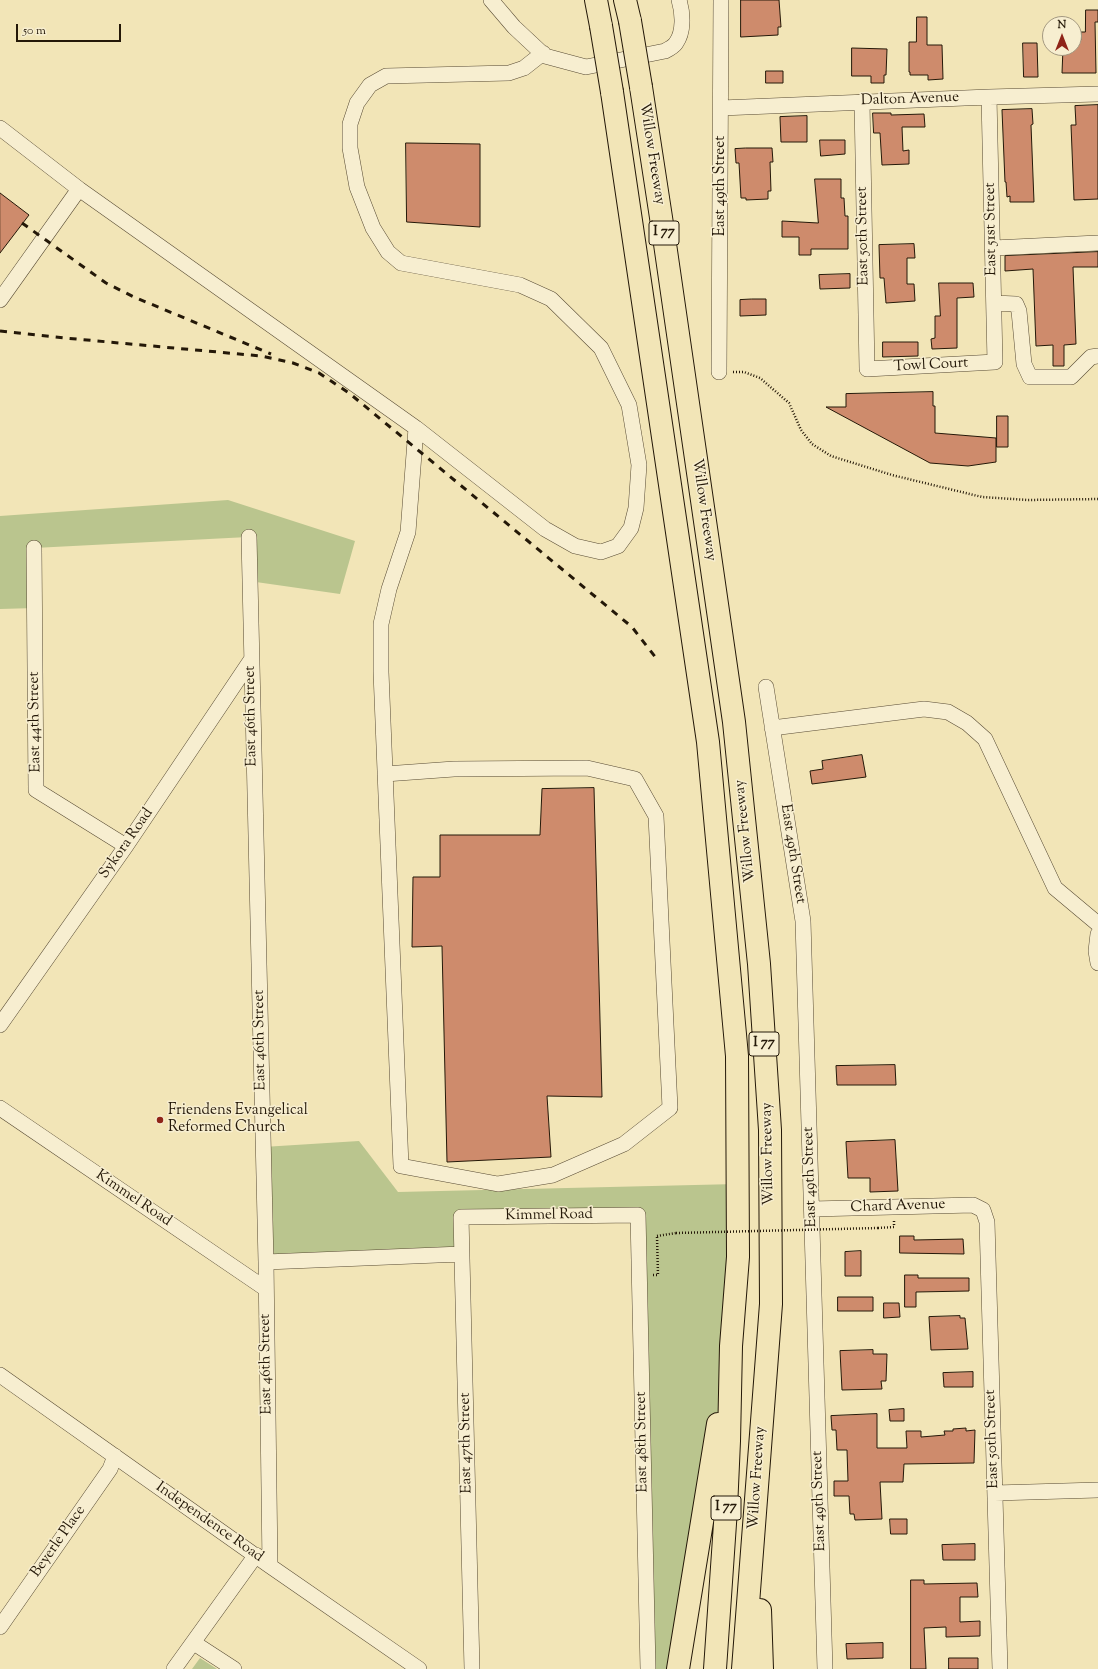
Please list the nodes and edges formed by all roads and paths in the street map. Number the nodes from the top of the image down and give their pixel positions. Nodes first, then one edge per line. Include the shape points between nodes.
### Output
1 (491, 0) edge
2 (596, 0) edge
3 (679, 0) edge
4 (721, 0) edge
5 (628, 10) edge
6 (543, 53) junction
7 (1098, 94) edge
8 (989, 97) junction
9 (862, 102) junction
10 (721, 108) junction
11 (0, 128) edge
12 (79, 189) junction
13 (1098, 243) edge
14 (993, 248) junction
15 (0, 300) edge
16 (994, 303) junction
17 (1098, 356) edge
18 (995, 362) joint
19 (867, 369) joint
20 (726, 372) joint
21 (416, 428) junction
22 (1098, 499) edge
23 (248, 537) dead end
24 (34, 548) dead end
25 (251, 660) junction
26 (766, 687) dead end
27 (772, 728) junction
28 (385, 774) junction
29 (126, 846) junction
30 (1098, 924) edge
31 (1098, 934) edge
32 (1098, 963) edge
33 (0, 1025) edge
34 (0, 1108) edge
35 (812, 1210) junction
36 (983, 1210) joint
37 (638, 1215) joint
38 (461, 1217) joint
39 (894, 1218) dead end
40 (462, 1254) junction
41 (266, 1262) junction
42 (650, 1275) dead end
43 (266, 1289) junction
44 (731, 1346) junction
45 (0, 1375) edge
46 (115, 1456) junction
47 (1098, 1490) edge
48 (757, 1492) junction
49 (995, 1493) junction
50 (256, 1555) junction
51 (270, 1566) junction
52 (3, 1618) edge
53 (194, 1643) junction
54 (174, 1669) edge
55 (234, 1669) edge
56 (419, 1669) edge
57 (472, 1669) edge
58 (648, 1669) edge
59 (678, 1669) edge
60 (715, 1669) edge
61 (743, 1669) edge
62 (762, 1669) edge
63 (825, 1669) edge
64 (1000, 1669) edge

1 - 6 street via 514,27
2 - 44 highway, Willow Freeway / I 77, bridge via 612,92 708,742 737,1056 738,1257
3 - 6 street via 682,9 681,30 676,44 665,51 586,67
4 - 10 street, East 49th Street
5 - 48 highway, Willow Freeway / I 77, bridge via 664,237 734,722 759,964 770,1130 771,1304
6 - 21 street via 524,68 509,73 386,76 370,85 357,103 350,124 350,148 357,187 372,228 388,252 401,263 520,285 551,299 601,348 629,405 639,465 636,508 631,528 618,546 601,552 575,546 545,529
7 - 8 street, Dalton Avenue
8 - 9 street, Dalton Avenue
8 - 14 street, East 51st Street
9 - 10 street, Dalton Avenue
9 - 19 street, East 50th Street
10 - 20 street, East 49th Street
11 - 12 street
12 - 15 street
12 - 21 street
13 - 14 street
14 - 16 street, East 51st Street
16 - 17 street via 1016,304 1019,311 1024,364 1030,377 1071,377 1091,357
16 - 18 street, East 51st Street
18 - 19 street, Towl Court
20 - 22 path via 744,372 760,378 789,403 801,430 812,444 831,456 892,475 982,497 1028,500
21 - 28 street via 408,532 389,589 381,624
23 - 25 street, East 46th Street
24 - 29 street, East 44th Street via 36,790
25 - 29 street, Sykora Road
25 - 41 street, East 46th Street
26 - 27 street, East 49th Street
27 - 30 street via 924,708 948,712 985,739 1055,888
27 - 35 street, East 49th Street via 803,922
28 - 28 street via 401,1166 498,1184 553,1175 624,1144 670,1108 656,816 636,779 587,768 454,769
29 - 33 street, Sykora Road
31 - 32 street
34 - 43 street, Kimmel Road
35 - 36 street, Chard Avenue via 973,1205
35 - 63 street, East 49th Street
36 - 49 street, East 50th Street via 988,1222
37 - 38 street, Kimmel Road
37 - 58 street, East 48th Street
38 - 40 street, East 47th Street
39 - 42 path, bridge via 894,1227 676,1233 658,1236 658,1275
40 - 41 street
40 - 57 street, East 47th Street
41 - 43 street, East 46th Street
43 - 51 street, East 46th Street
44 - 59 highway
44 - 60 highway, Willow Freeway / I 77 via 729,1441
45 - 46 street, Independence Road
46 - 50 street, Independence Road
46 - 52 street, Beyerle Place via 110,1469
47 - 49 street
48 - 61 highway, Willow Freeway / I 77
48 - 62 highway
49 - 64 street, East 50th Street
50 - 51 street, Independence Road
50 - 53 street
51 - 56 street, Independence Road
53 - 54 street
53 - 55 street

